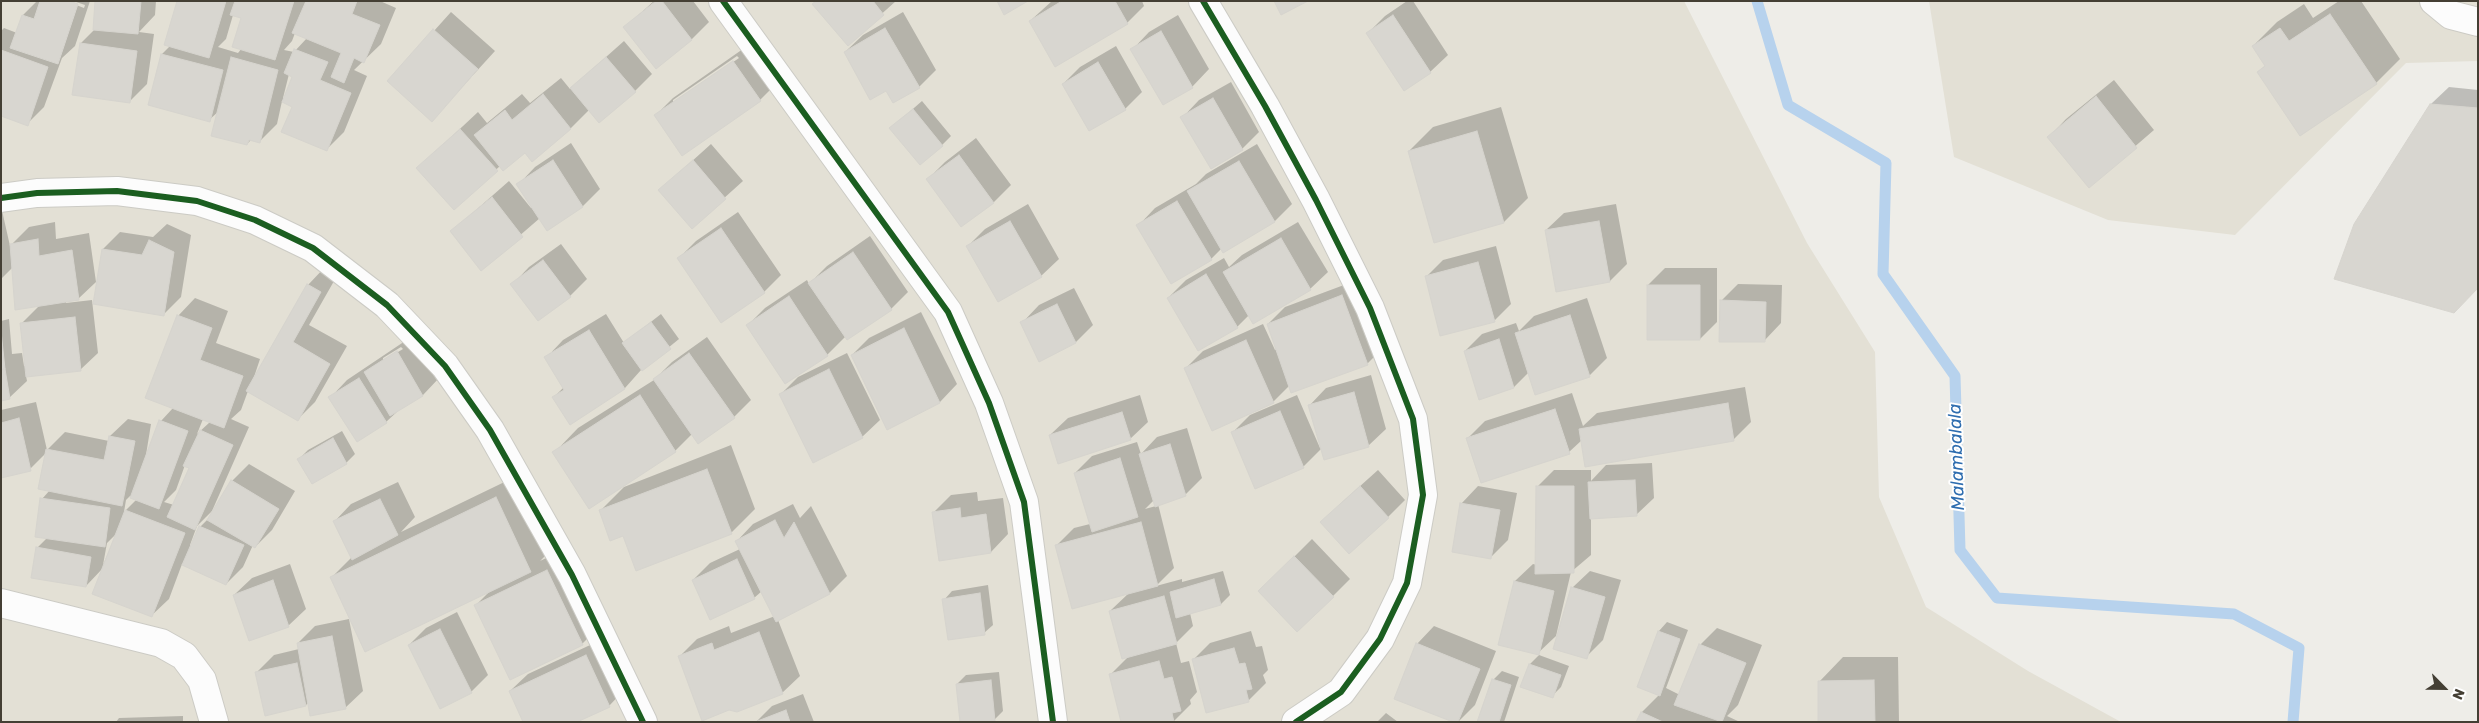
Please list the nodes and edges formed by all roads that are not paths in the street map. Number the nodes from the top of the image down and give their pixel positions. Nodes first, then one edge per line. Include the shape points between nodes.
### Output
1 (723, 1) edge
2 (1203, 1) edge
3 (2434, 1) edge
4 (2478, 22) edge
5 (1, 198) edge
6 (1, 603) edge
7 (214, 722) edge
8 (643, 722) edge
9 (1053, 722) edge
10 (1296, 722) edge

1 - 9 street via 948,312 989,402 1024,502
2 - 10 street via 1288,148 1370,308 1413,419 1423,495 1407,582 1380,639 1341,692
3 - 4 street via 2451,15
5 - 8 street via 37,193 117,191 197,201 255,220 313,248 388,305 445,366 490,430 572,575
6 - 7 street via 161,643 184,656 202,680

